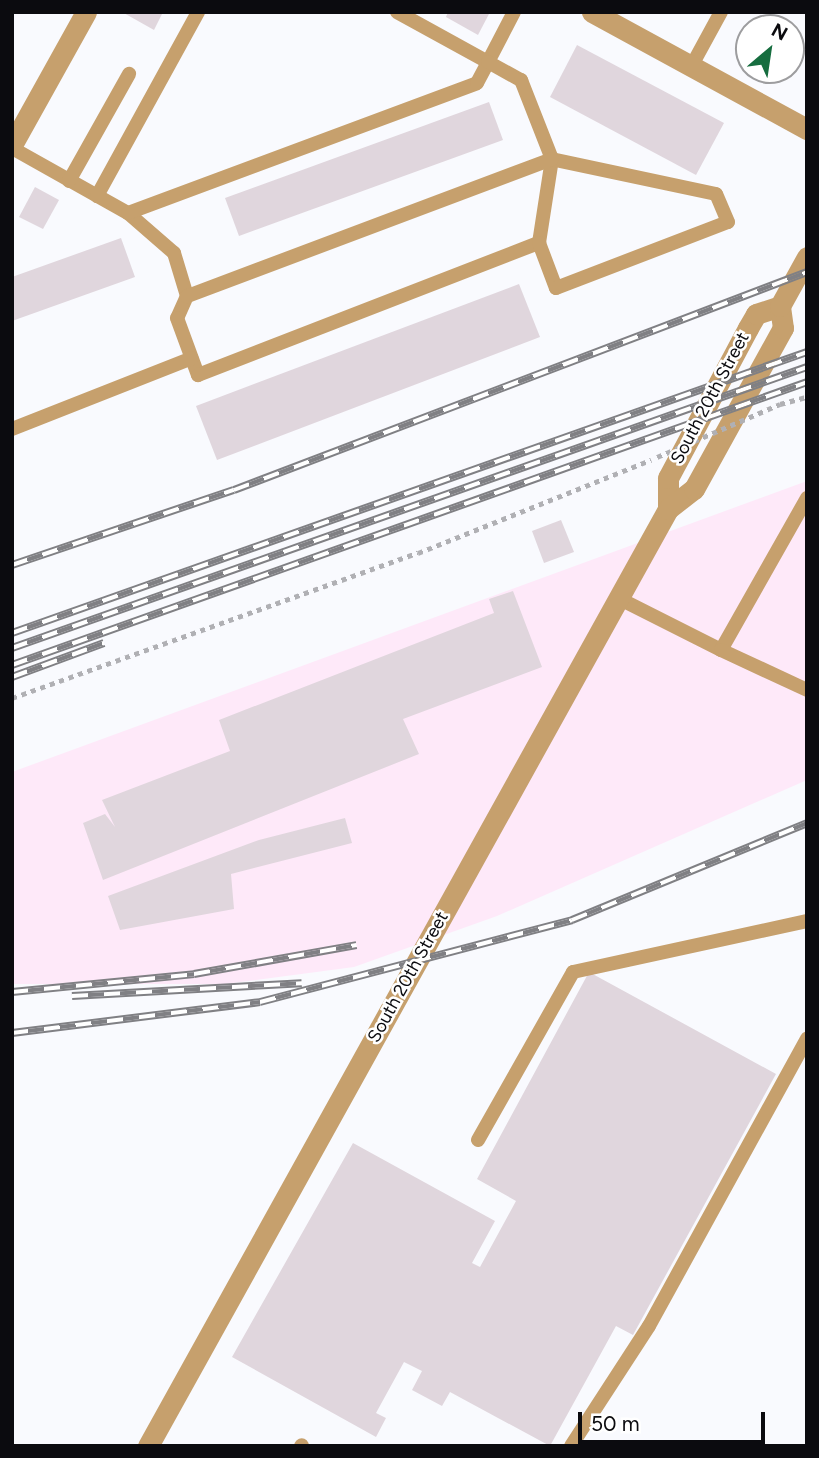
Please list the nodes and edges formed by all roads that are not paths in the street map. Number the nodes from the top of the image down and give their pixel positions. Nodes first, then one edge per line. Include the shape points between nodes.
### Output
1 (86, 12) edge
2 (198, 12) edge
3 (397, 12) edge
4 (514, 12) edge
5 (592, 12) edge
6 (722, 12) edge
7 (488, 62) junction
8 (691, 67) junction
9 (128, 74) dead end
10 (807, 129) edge
11 (12, 146) edge
12 (552, 159) junction
13 (69, 181) junction
14 (97, 196) junction
15 (128, 213) junction
16 (539, 243) junction
17 (807, 257) edge
18 (187, 296) junction
19 (780, 306) junction
20 (192, 358) junction
21 (12, 429) edge
22 (807, 498) edge
23 (668, 509) junction
24 (618, 598) junction
25 (721, 650) junction
26 (807, 690) edge
27 (807, 921) edge
28 (807, 1039) edge
29 (478, 1140) dead end
30 (148, 1446) edge
31 (571, 1446) edge

1 - 11 street
2 - 14 lane
3 - 7 lane
4 - 7 lane
5 - 8 street
6 - 8 lane
7 - 12 lane via 521,80
7 - 15 lane via 477,83
8 - 10 street
9 - 13 lane
11 - 13 lane
12 - 16 lane
12 - 16 lane via 716,194 728,222 556,288
12 - 18 lane
13 - 14 lane
14 - 15 lane
15 - 18 lane via 174,253
16 - 20 lane via 198,375
17 - 19 street, South 20th Street
18 - 20 lane via 177,318
19 - 23 street, South 20th Street via 783,327 694,489
19 - 23 street, South 20th Street via 756,314 748,327 668,478
20 - 21 lane
22 - 25 lane
23 - 24 street, South 20th Street
24 - 25 lane
24 - 30 street, South 20th Street
25 - 26 lane
27 - 29 lane via 573,972
28 - 31 lane via 649,1326

